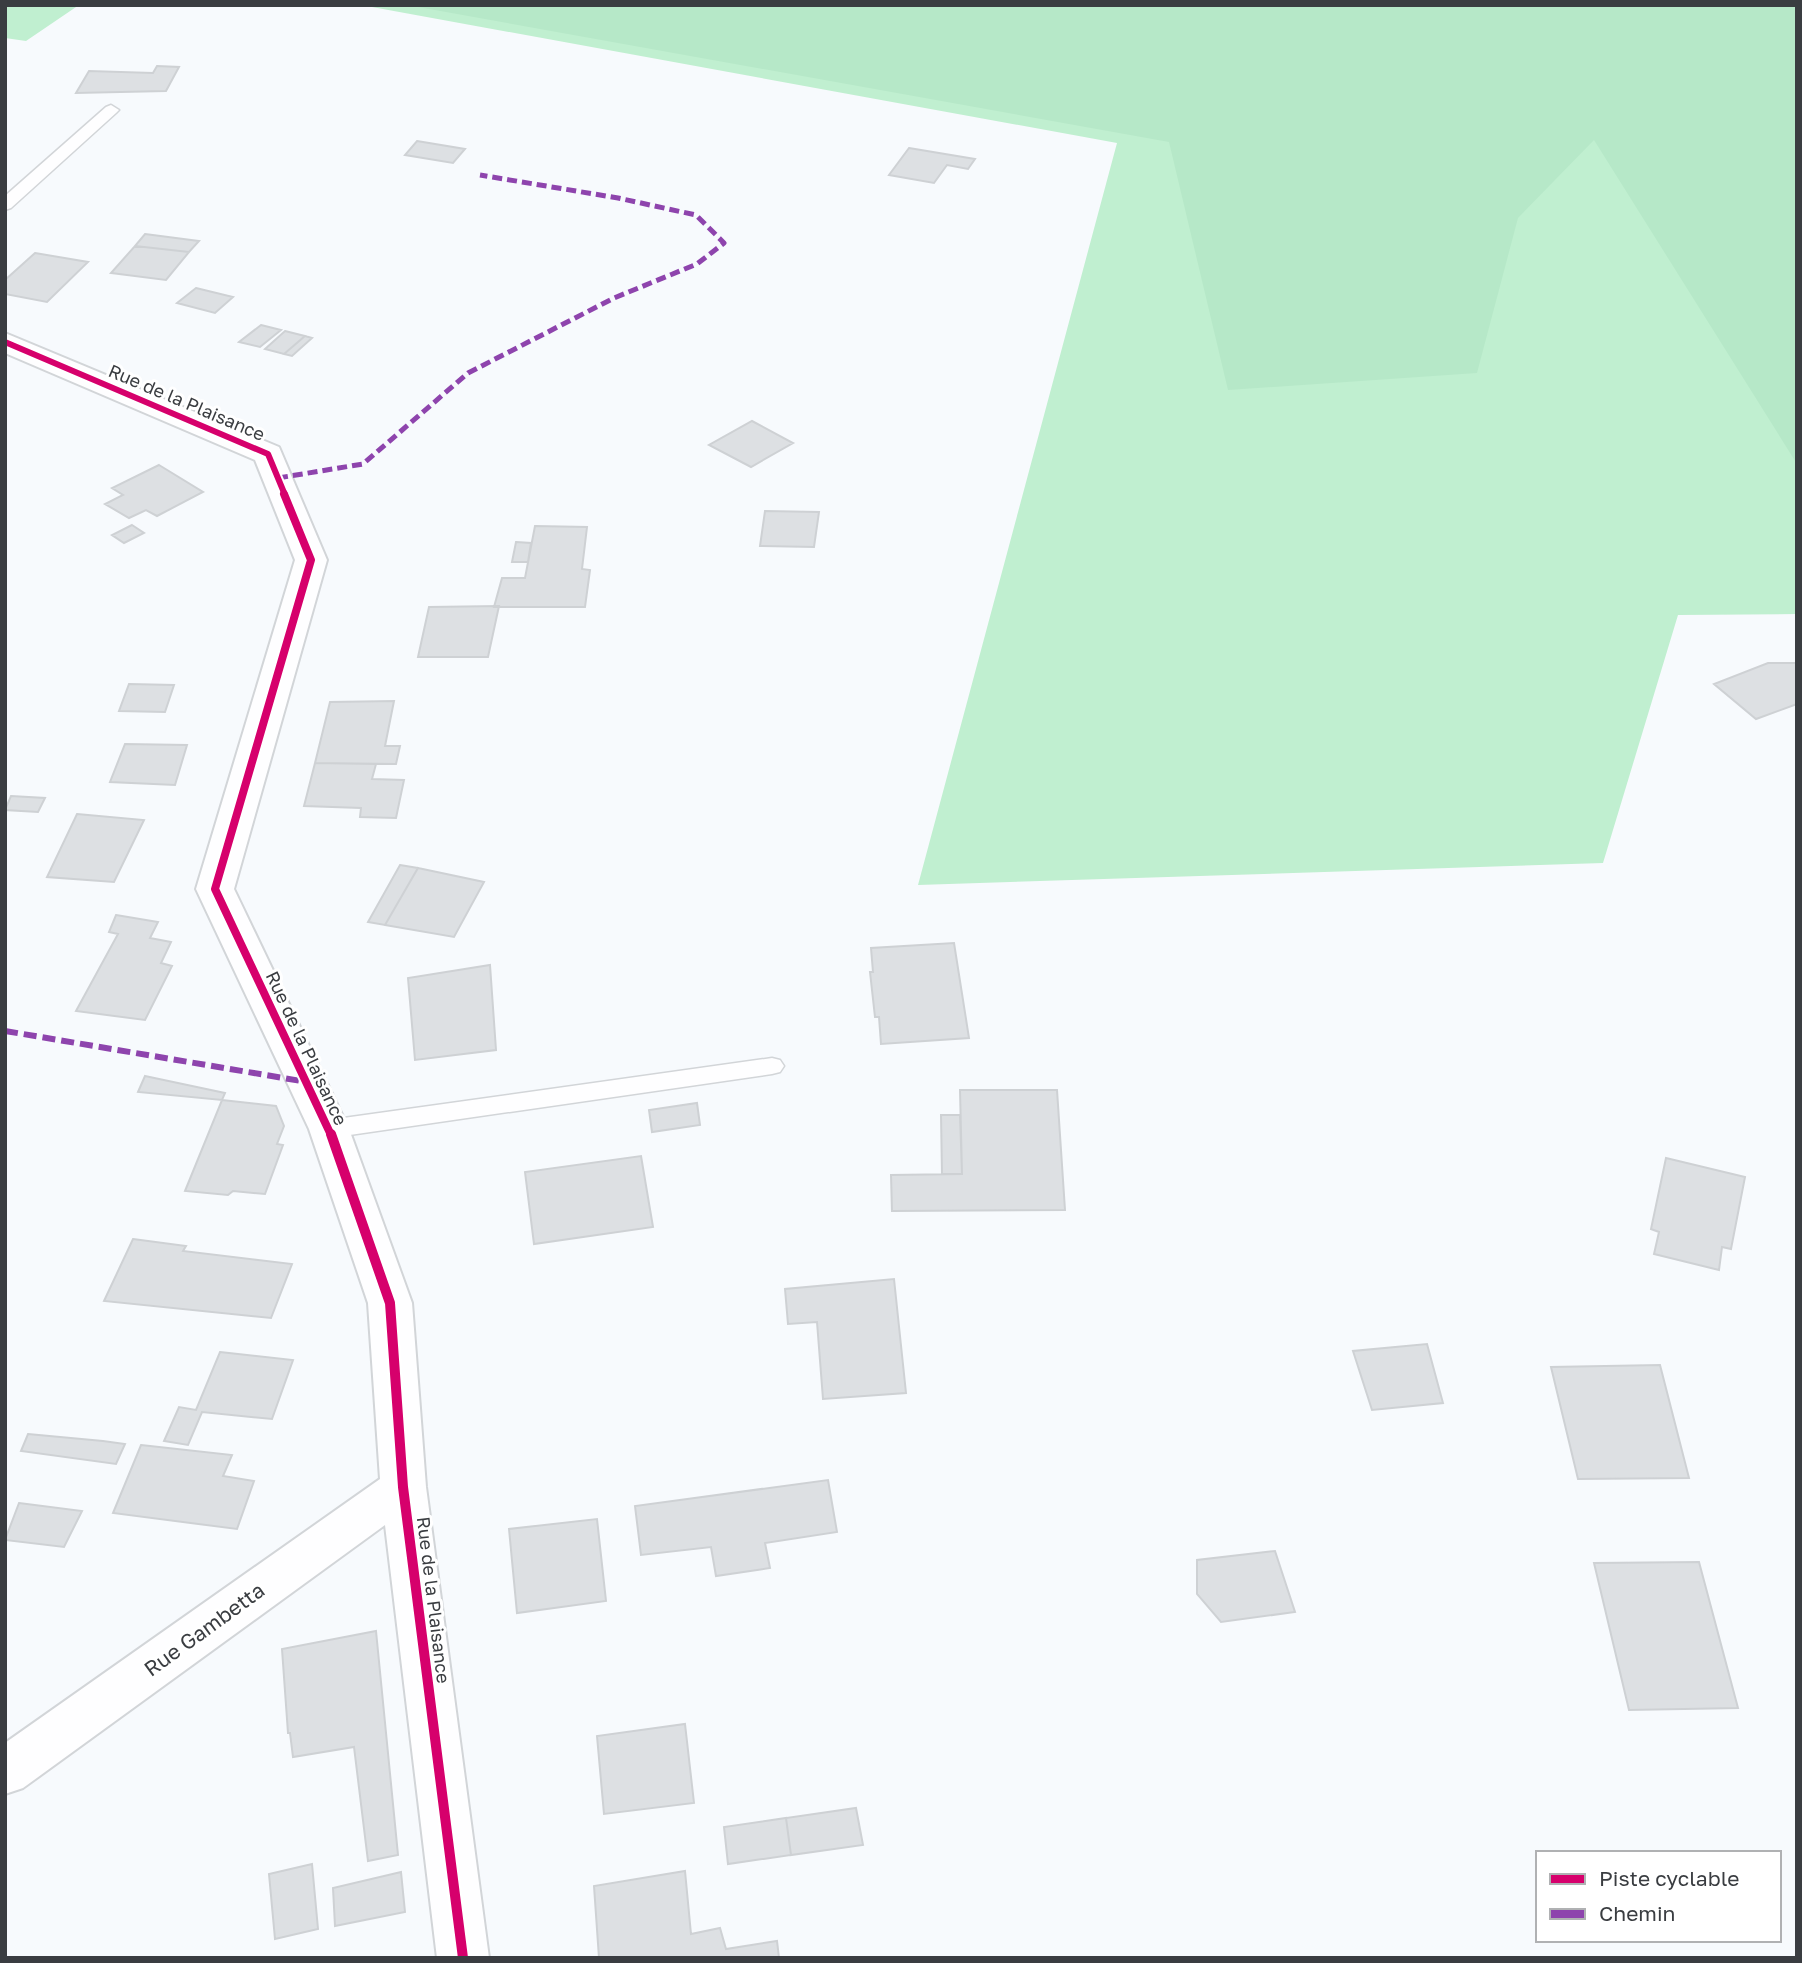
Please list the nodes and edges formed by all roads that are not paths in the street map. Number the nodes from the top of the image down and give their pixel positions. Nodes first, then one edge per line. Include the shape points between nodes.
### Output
1 (111, 110) dead end
2 (5, 205) edge
3 (5, 342) edge
4 (772, 1066) dead end
5 (329, 1129) junction
6 (404, 1487) junction
7 (5, 1772) edge
8 (463, 1958) edge

1 - 2 lane
3 - 5 street, Rue de la Plaisance via 268,454 278,478 311,560 215,889
4 - 5 lane, Rue de la Plaisance
5 - 6 street, Rue de la Plaisance via 390,1303
6 - 7 street, Rue Gambetta
6 - 8 street, Rue de la Plaisance

